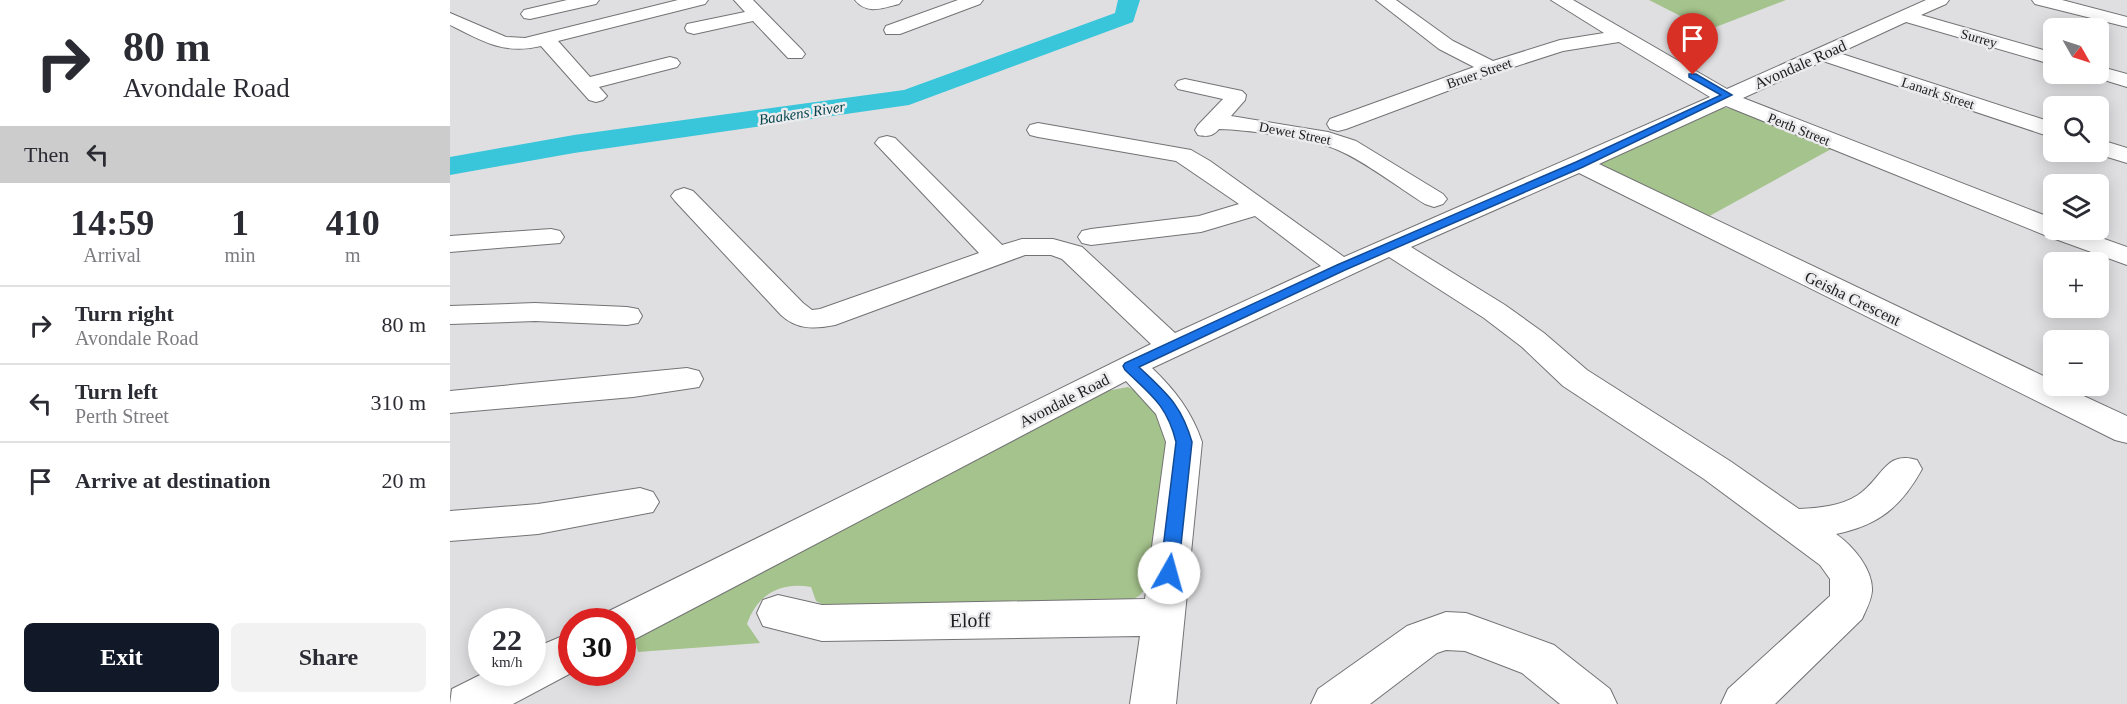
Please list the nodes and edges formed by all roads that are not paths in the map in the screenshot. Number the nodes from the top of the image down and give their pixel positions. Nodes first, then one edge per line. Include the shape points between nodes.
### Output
1 (590, 0) edge
2 (699, 0) edge
3 (743, 0) edge
4 (864, 0) edge
5 (893, 0) edge
6 (974, 0) edge
7 (1385, 0) edge
8 (1560, 0) edge
9 (1940, 0) edge
10 (2041, 0) edge
11 (530, 7) edge
12 (758, 15) junction
13 (1905, 16) junction
14 (450, 18) edge
15 (2127, 22) edge
16 (694, 28) dead end
17 (893, 30) dead end
18 (1623, 36) junction
19 (546, 40) junction
20 (795, 54) dead end
21 (1823, 54) junction
22 (2043, 56) edge
23 (670, 63) dead end
24 (1491, 68) junction
25 (2109, 75) edge
26 (2127, 81) edge
27 (1185, 85) dead end
28 (1728, 95) junction
29 (1214, 122) junction
30 (1338, 124) dead end
31 (2043, 127) edge
32 (1038, 130) dead end
33 (887, 143) dead end
34 (2109, 150) edge
35 (1184, 155) junction
36 (2127, 156) edge
37 (1580, 164) junction
38 (684, 196) dead end
39 (1434, 199) dead end
40 (1258, 207) junction
41 (2043, 224) edge
42 (551, 237) dead end
43 (1091, 237) dead end
44 (2083, 240) edge
45 (450, 244) edge
46 (1390, 246) junction
47 (996, 255) junction
48 (2127, 257) edge
49 (1341, 268) junction
50 (450, 315) edge
51 (627, 316) dead end
52 (1172, 347) junction
53 (1130, 366) junction
54 (687, 379) dead end
55 (450, 402) edge
56 (2127, 431) edge
57 (1904, 470) dead end
58 (640, 502) dead end
59 (1792, 524) junction
60 (450, 527) edge
61 (778, 613) dead end
62 (1164, 617) junction
63 (636, 618) edge
64 (504, 686) edge
65 (468, 704) edge
66 (1153, 704) edge
67 (1334, 704) edge
68 (1594, 704) edge
69 (1744, 704) edge

1 - 11 street via 551,9
2 - 19 street
3 - 12 street
4 - 5 street via 870,4
6 - 17 street
7 - 24 street via 1446,45
8 - 18 street, Perth Street
9 - 13 street, Avondale Road
10 - 15 street
12 - 16 street
12 - 20 street
13 - 21 street, Avondale Road
13 - 22 street, Surrey
14 - 19 street via 509,45
18 - 24 street, Bruer Street via 1560,46
18 - 28 street, Perth Street
19 - 23 street via 592,90
21 - 28 street, Avondale Road
21 - 31 street, Lanark Street
24 - 30 street, Bruer Street
25 - 26 street
27 - 29 street via 1235,95
28 - 37 street, Avondale Road
28 - 41 street, Perth Street via 1738,104 1768,117
29 - 35 street
29 - 39 street, Dewet Street via 1241,123 1348,146
32 - 35 street
33 - 47 street
34 - 36 street
35 - 40 street
37 - 46 street, Avondale Road
37 - 56 street, Geisha Crescent
38 - 47 street via 792,309 809,320 824,318
40 - 43 street via 1201,224
40 - 49 street
42 - 45 street
44 - 48 street, Perth Street
46 - 49 street, Avondale Road
46 - 59 street via 1508,321 1575,378
47 - 52 street via 1022,247 1053,247 1072,253
49 - 52 street, Avondale Road
50 - 51 street via 536,312
52 - 53 street, Avondale Road
53 - 62 street via 1169,405 1184,442
53 - 63 street, Avondale Road
54 - 55 street
57 - 59 street via 1883,497 1868,508 1832,522
58 - 60 street via 538,519
59 - 69 street via 1834,554 1847,572 1853,592 1847,606
61 - 62 street, Eloff via 822,623
62 - 66 street
64 - 65 street
67 - 68 street via 1422,639 1446,632 1466,632 1538,659

